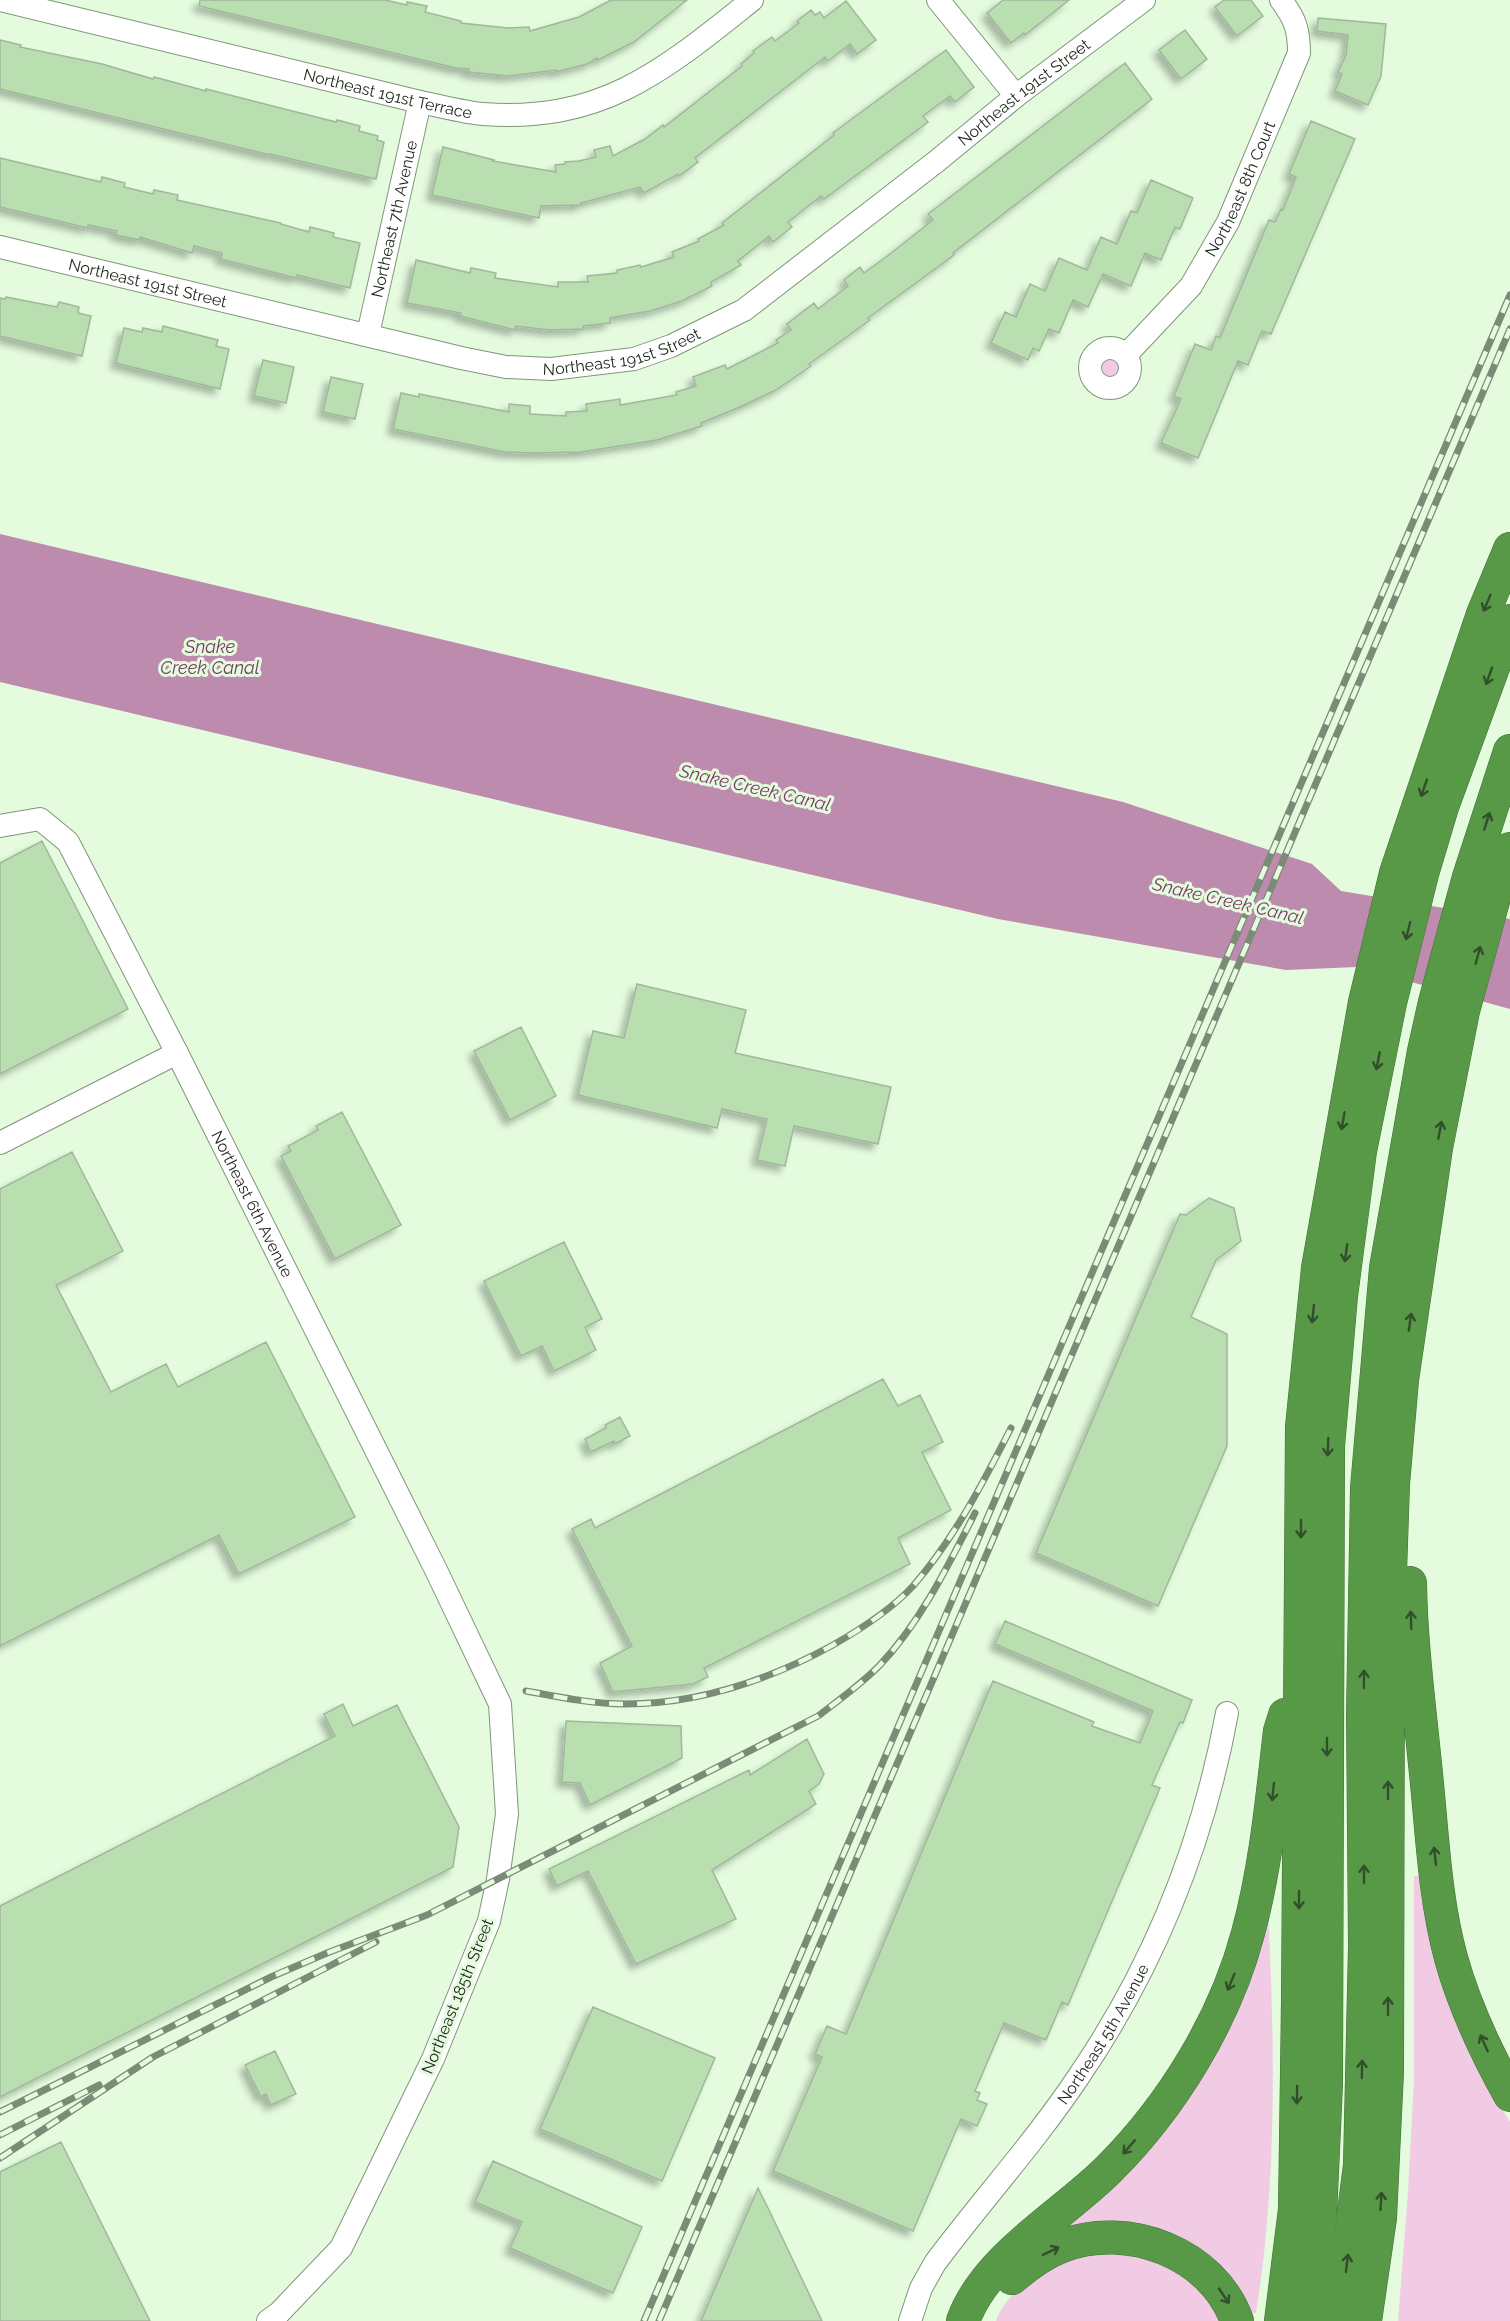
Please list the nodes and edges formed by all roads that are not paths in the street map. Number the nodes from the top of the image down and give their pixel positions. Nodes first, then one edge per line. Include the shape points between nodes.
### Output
1 (0, 0) edge
2 (752, 0) edge
3 (938, 0) edge
4 (1144, 0) edge
5 (1281, 0) edge
6 (1016, 96) junction
7 (420, 102) junction
8 (0, 247) edge
9 (368, 334) junction
10 (1126, 355) dead end
11 (1510, 549) edge
12 (1510, 621) edge
13 (1510, 751) edge
14 (0, 826) edge
15 (1510, 849) edge
16 (1409, 873) junction
17 (1484, 878) junction
18 (1377, 1003) junction
19 (1449, 1007) junction
20 (177, 1053) junction
21 (0, 1143) edge
22 (1402, 1380) junction
23 (451, 1599) joint
24 (1301, 1652) junction
25 (1227, 1713) dead end
26 (1510, 2095) edge
27 (268, 2321) edge
28 (910, 2321) edge
29 (963, 2321) edge
30 (982, 2321) edge
31 (1237, 2321) edge
32 (1281, 2321) edge
33 (1306, 2321) edge
34 (1340, 2321) edge
35 (1365, 2321) edge

1 - 7 street, Northeast 191st Terrace
2 - 7 street, Northeast 191st Terrace via 684,54 637,84 599,102 524,115 481,114
3 - 6 street
4 - 6 street, Northeast 191st Street
5 - 10 street, Northeast 8th Court via 1299,32 1299,53 1228,222 1191,286
6 - 9 street, Northeast 191st Street via 744,310 670,346 634,359 550,369 506,367
7 - 9 street, Northeast 7th Avenue
8 - 9 street, Northeast 191st Street
11 -> 16 highway via 1483,614
12 -> 16 highway via 1442,807
17 -> 13 highway
14 - 20 street, Northeast 6th Avenue via 40,819 68,842
15 - 17 highway
16 -> 18 highway
19 -> 17 highway
18 -> 24 highway via 1318,1268 1302,1427
18 -> 33 highway via 1341,1296 1328,1446 1326,2084 1320,2216
22 -> 19 highway via 1436,1148
34 -> 19 highway via 1360,2165 1367,1488 1386,1268 1422,1063
20 - 21 street
20 - 23 street, Northeast 6th Avenue
26 -> 22 highway via 1457,1977 1437,1877 1411,1627
35 -> 22 highway via 1380,2218 1388,2072 1388,1633 1393,1484
23 - 27 street, Northeast 185th Street via 500,1704 507,1814 489,1921 433,2059 341,2248
24 -> 29 highway via 1280,1731 1256,1903 1238,1966 1210,2028 1167,2099 1130,2145 1086,2191 1003,2260 981,2286
24 -> 32 highway via 1295,2209
25 - 28 street, Northeast 5th Avenue via 1202,1819 1143,1972 1078,2078 935,2263
30 -> 31 highway via 1007,2282 1027,2265 1063,2246 1106,2238 1147,2242 1185,2258 1216,2284

